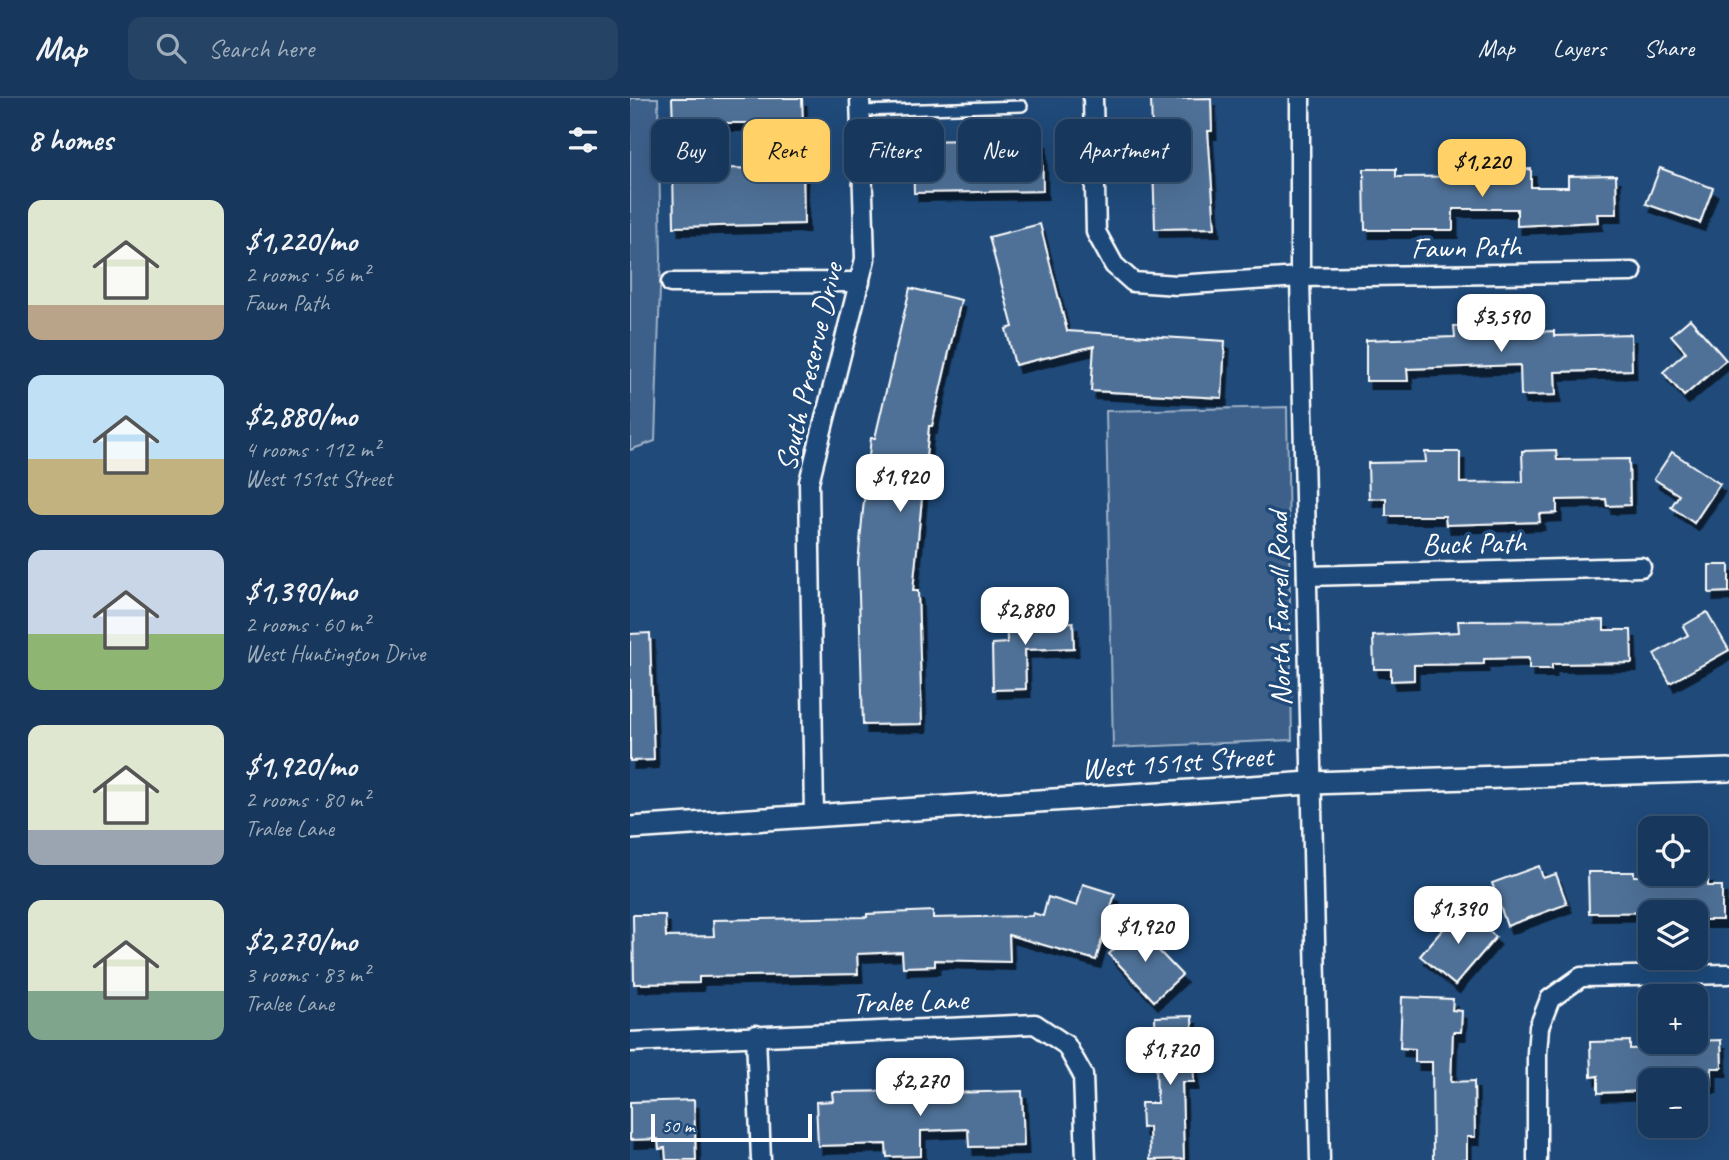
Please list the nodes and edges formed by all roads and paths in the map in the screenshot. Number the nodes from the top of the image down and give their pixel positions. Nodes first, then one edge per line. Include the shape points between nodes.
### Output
1 (1093, 98) edge
2 (1300, 98) edge
3 (860, 104) edge
4 (1022, 106) dead end
5 (1633, 272) dead end
6 (1300, 277) junction
7 (860, 282) junction
8 (671, 283) dead end
9 (1641, 566) dead end
10 (1307, 576) junction
11 (1729, 770) edge
12 (1310, 783) junction
13 (814, 816) junction
14 (630, 828) edge
15 (1729, 974) edge
16 (756, 1035) junction
17 (630, 1042) edge
18 (761, 1160) edge
19 (1086, 1160) edge
20 (1320, 1160) edge
21 (1537, 1160) edge

1 - 6 street via 1096,232 1114,265 1133,282 1177,285
2 - 6 street, North Farrell Road
3 - 4 lane
3 - 7 street, South Preserve Drive via 865,259
5 - 6 street, Fawn Path
6 - 10 street, North Farrell Road
7 - 8 street
7 - 13 street, South Preserve Drive via 809,482
9 - 10 street, Buck Path
10 - 12 street, North Farrell Road
11 - 12 street, West 151st Street
12 - 13 street, West 151st Street
12 - 20 street, North Farrell Road
13 - 14 street, West 151st Street
15 - 21 street via 1581,976 1550,999 1539,1027
16 - 17 street, Tralee Lane
16 - 18 street
16 - 19 street, Tralee Lane via 1035,1024 1066,1045 1083,1075

